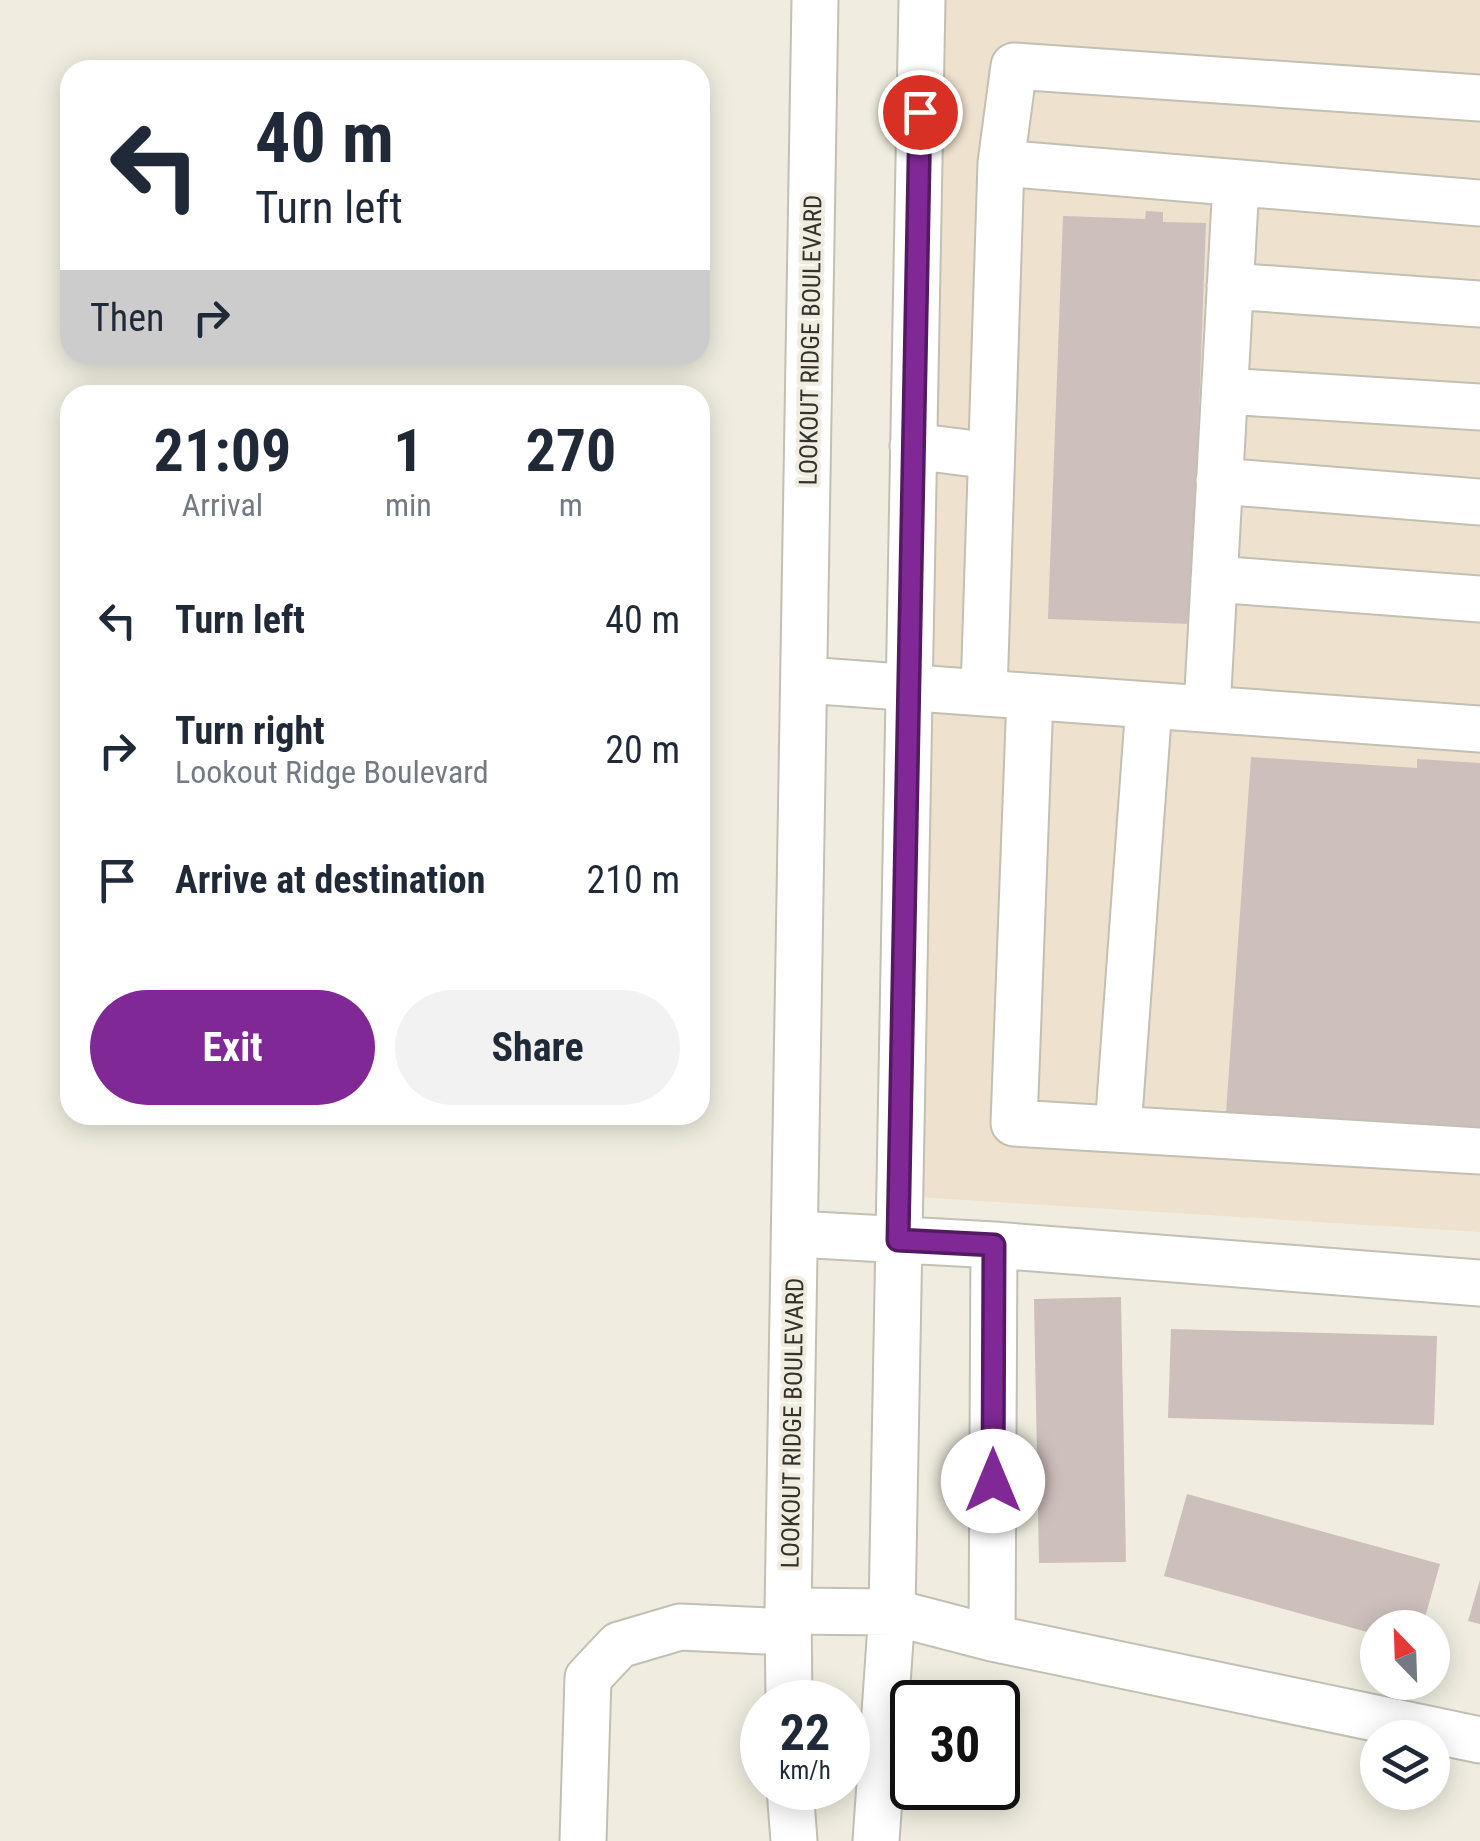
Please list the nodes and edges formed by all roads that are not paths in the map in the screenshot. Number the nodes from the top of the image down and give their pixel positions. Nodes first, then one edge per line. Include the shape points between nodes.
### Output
1 (816, 0) edge
2 (922, 0) edge
3 (1480, 98) edge
4 (1001, 163) junction
5 (1236, 183) junction
6 (1480, 203) edge
7 (1230, 286) junction
8 (1480, 304) edge
9 (1225, 391) junction
10 (1480, 407) edge
11 (913, 446) junction
12 (991, 456) junction
13 (1219, 481) junction
14 (1480, 502) edge
15 (1214, 579) junction
16 (1480, 600) edge
17 (805, 680) junction
18 (909, 688) junction
19 (984, 694) junction
20 (1030, 697) junction
21 (1149, 705) junction
22 (1207, 710) junction
23 (1480, 729) edge
24 (1118, 1130) junction
25 (1480, 1151) edge
26 (796, 1234) junction
27 (898, 1240) junction
28 (994, 1245) junction
29 (1480, 1282) edge
30 (892, 1612) junction
31 (788, 1621) junction
32 (992, 1638) junction
33 (789, 1680) edge
34 (1480, 1740) edge
35 (792, 1810) edge
36 (583, 1841) edge
37 (794, 1841) edge
38 (876, 1841) edge

1 - 17 street, LOOKOUT RIDGE BOULEVARD
2 - 11 street
3 - 4 street via 1014,66
4 - 5 street
4 - 12 street
5 - 6 street
5 - 7 street
7 - 8 street
7 - 9 street
9 - 10 street
9 - 13 street
11 - 12 street
11 - 18 street
12 - 19 street
13 - 14 street
13 - 15 street
15 - 16 street
15 - 22 street
17 - 18 street
17 - 26 street, LOOKOUT RIDGE BOULEVARD
18 - 19 street
18 - 27 street
19 - 20 street
20 - 21 street
20 - 24 street via 1014,1124
21 - 22 street
21 - 24 street
22 - 23 street
24 - 25 street
26 - 27 street
26 - 31 street, LOOKOUT RIDGE BOULEVARD
27 - 28 street
27 - 30 street
28 - 29 street
28 - 32 street
30 - 31 street
30 - 32 street
30 - 38 street
31 - 33 street, LOOKOUT RIDGE BOULEVARD
31 - 36 street via 680,1627 618,1645 588,1678
32 - 34 street
35 - 37 street

